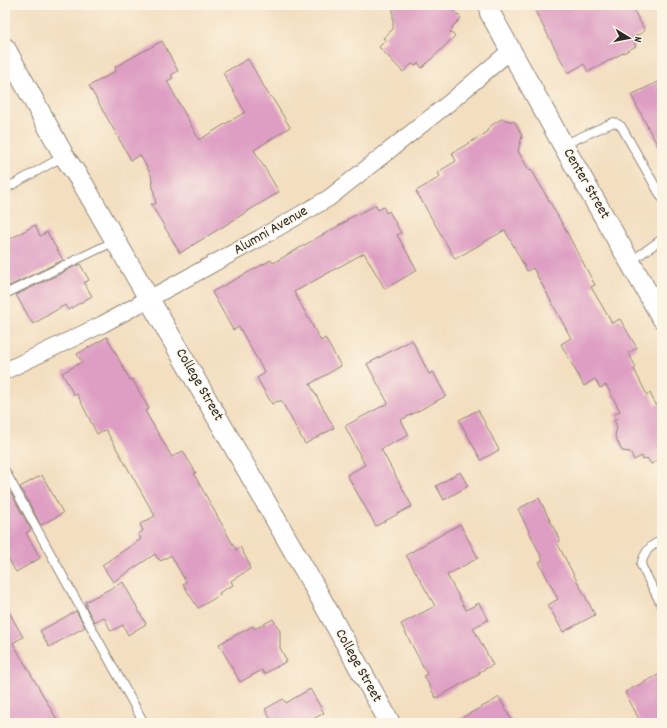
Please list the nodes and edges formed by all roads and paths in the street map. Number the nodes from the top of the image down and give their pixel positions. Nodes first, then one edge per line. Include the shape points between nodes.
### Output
1 (491, 5) edge
2 (5, 48) edge
3 (511, 50) junction
4 (563, 145) junction
5 (64, 156) junction
6 (5, 189) edge
7 (662, 198) edge
8 (662, 239) edge
9 (116, 241) junction
10 (630, 262) junction
11 (5, 294) edge
12 (149, 299) junction
13 (662, 318) edge
14 (5, 371) edge
15 (5, 471) edge
16 (662, 541) edge
17 (662, 606) edge
18 (144, 723) edge
19 (390, 723) edge

1 - 3 street, Center Street via 490,13
2 - 5 street, College Street
3 - 4 street, Center Street
3 - 12 street, Alumni Avenue via 449,104 329,198
4 - 7 lane via 614,122 621,126
4 - 10 street, Center Street
5 - 6 lane
5 - 9 street, College Street
8 - 10 lane
9 - 11 lane
9 - 12 street, College Street
10 - 13 street, Center Street
12 - 14 street, Alumni Avenue
12 - 19 street, College Street
15 - 18 lane
16 - 17 lane via 656,542 644,553 641,565

